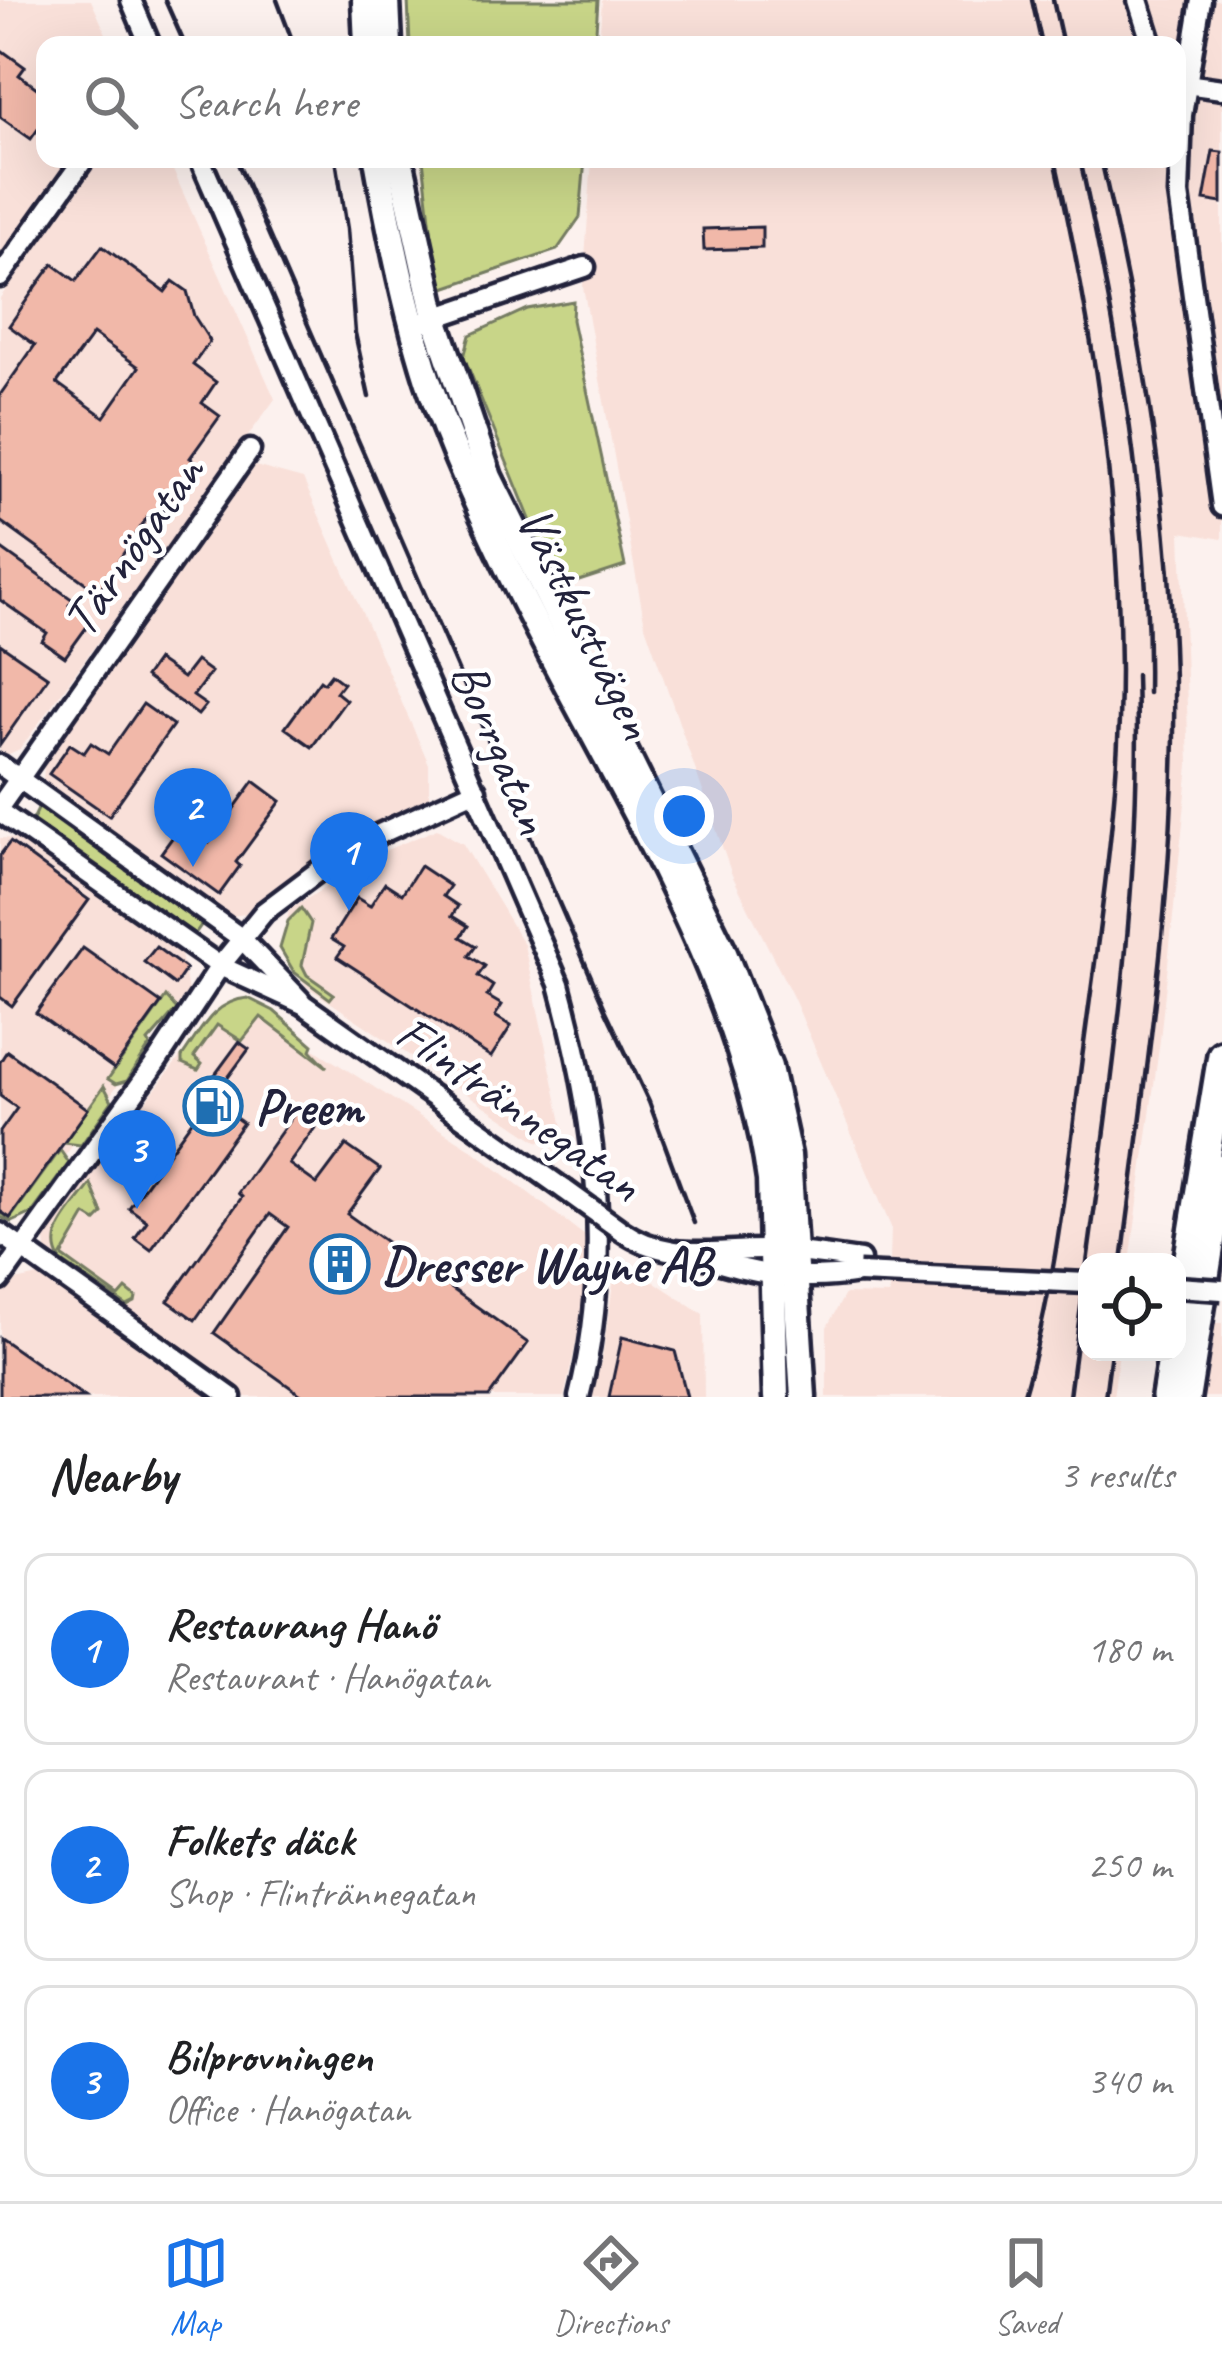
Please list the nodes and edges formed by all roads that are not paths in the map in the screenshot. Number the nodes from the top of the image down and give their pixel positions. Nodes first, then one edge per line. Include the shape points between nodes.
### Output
1 (130, 0) edge
2 (365, 0) edge
3 (387, 0) edge
4 (1138, 0) edge
5 (1201, 0) edge
6 (146, 36) edge
7 (367, 36) edge
8 (389, 36) edge
9 (1150, 36) edge
10 (1186, 63) edge
11 (1186, 72) edge
12 (1222, 89) edge
13 (78, 168) edge
14 (204, 168) edge
15 (379, 168) edge
16 (401, 168) edge
17 (1180, 168) edge
18 (585, 267) dead end
19 (0, 277) edge
20 (424, 322) junction
21 (250, 450) dead end
22 (1222, 506) edge
23 (0, 765) edge
24 (19, 779) junction
25 (476, 790) junction
26 (0, 809) edge
27 (241, 938) junction
28 (220, 966) junction
29 (303, 1004) junction
30 (1222, 1055) edge
31 (1222, 1168) edge
32 (0, 1233) edge
33 (22, 1248) junction
34 (785, 1264) junction
35 (860, 1266) junction
36 (1078, 1273) edge
37 (1186, 1275) edge
38 (1186, 1277) edge
39 (1222, 1279) edge
40 (0, 1280) edge
41 (1078, 1282) edge
42 (1186, 1288) edge
43 (1222, 1290) edge
44 (1172, 1361) edge
45 (231, 1397) edge
46 (579, 1397) edge
47 (776, 1397) edge
48 (803, 1397) edge
49 (1166, 1397) edge
50 (1186, 1397) edge

1 - 6 street
2 - 7 main road
3 - 8 main road
4 - 9 street
5 - 10 street
11 - 12 street
13 - 19 street
14 - 25 street, Borrgatan
15 - 20 main road, Västkustvägen
16 - 20 main road, Västkustvägen
17 - 22 street
18 - 20 street
20 - 34 main road, Västkustvägen via 507,517 748,1005 788,1155
21 - 24 street, Tärnögatan
23 - 24 street, Flintrännegatan
24 - 26 street, Tärnögatan
24 - 27 street, Flintrännegatan
25 - 27 street via 349,848
25 - 46 street, Borrgatan via 559,984 581,1066 600,1250
26 - 28 street, Flintrännegatan
27 - 28 street
27 - 29 street, Flintrännegatan
28 - 29 street, Flintrännegatan
28 - 33 street
29 - 34 street, Flintrännegatan, bridge via 650,1247 738,1270
30 - 37 highway
31 - 50 highway
32 - 33 street
33 - 40 street
33 - 45 street
34 - 35 street
34 - 35 street
34 - 47 main road, Västkustvägen
34 - 48 main road, Västkustvägen
35 - 36 street
35 - 41 street, bridge
38 - 39 street
42 - 43 street, bridge
44 - 49 highway

